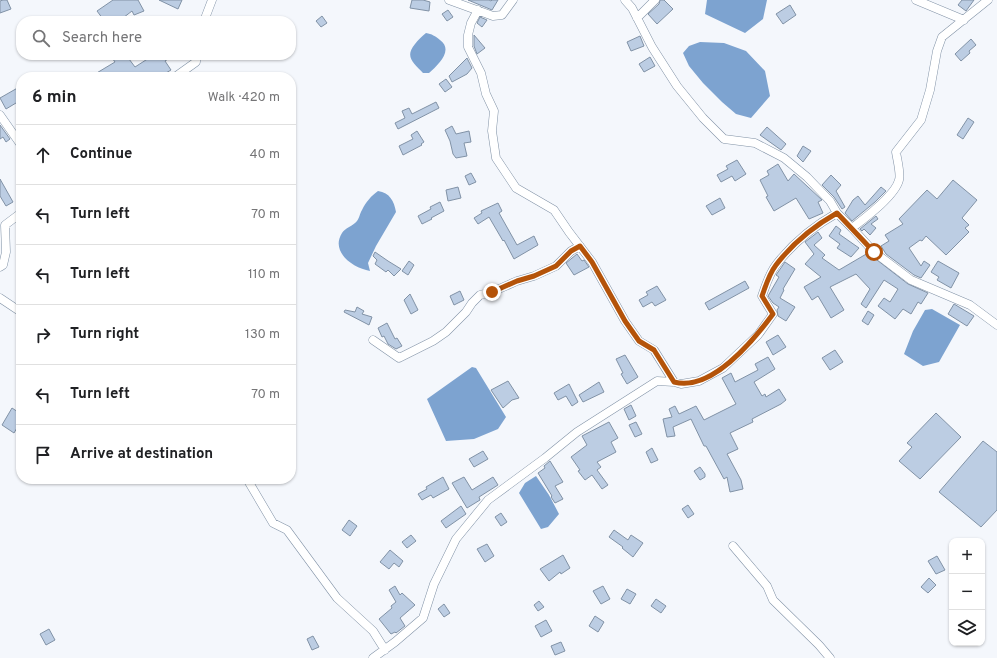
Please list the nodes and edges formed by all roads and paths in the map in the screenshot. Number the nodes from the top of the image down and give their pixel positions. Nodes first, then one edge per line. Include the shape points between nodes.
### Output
1 (212, 0) edge
2 (449, 0) edge
3 (513, 0) edge
4 (625, 0) edge
5 (655, 0) edge
6 (916, 0) edge
7 (988, 0) edge
8 (478, 10) junction
9 (206, 16) edge
10 (637, 18) junction
11 (964, 20) junction
12 (196, 60) edge
13 (181, 72) edge
14 (0, 116) edge
15 (16, 138) edge
16 (837, 213) junction
17 (16, 217) edge
18 (852, 228) junction
19 (580, 246) junction
20 (0, 267) edge
21 (0, 298) edge
22 (16, 309) edge
23 (997, 325) edge
24 (372, 340) dead end
25 (674, 382) junction
26 (250, 484) edge
27 (733, 546) dead end
28 (385, 650) junction
29 (373, 658) edge
30 (830, 658) edge

1 - 9 street
2 - 8 street
3 - 8 street via 502,15 493,16
4 - 10 street
5 - 10 street
6 - 11 street
7 - 11 street
8 - 19 street via 471,23 468,47 481,73 486,94 494,111 492,131 496,158 516,188 554,210
10 - 16 street via 677,86 724,139 755,143 784,158 807,177 830,201
11 - 18 street via 942,37 921,120 896,152 899,179 890,194
12 - 13 street
14 - 15 street
16 - 18 street
16 - 25 street via 820,222 776,265 762,296 773,314 758,335 723,368 699,381 681,384
17 - 20 street via 5,225 6,252 3,265
18 - 23 street via 874,252 911,280 970,305
19 - 24 street via 556,266 480,295 446,332 404,356 399,358
19 - 25 street via 592,262 625,321 639,341 654,350
21 - 22 street
25 - 28 street via 657,381 577,432 488,500 456,539 434,584 423,618
26 - 28 street via 273,523 287,530 337,598 373,631
27 - 30 street via 767,586 773,600
28 - 29 street

